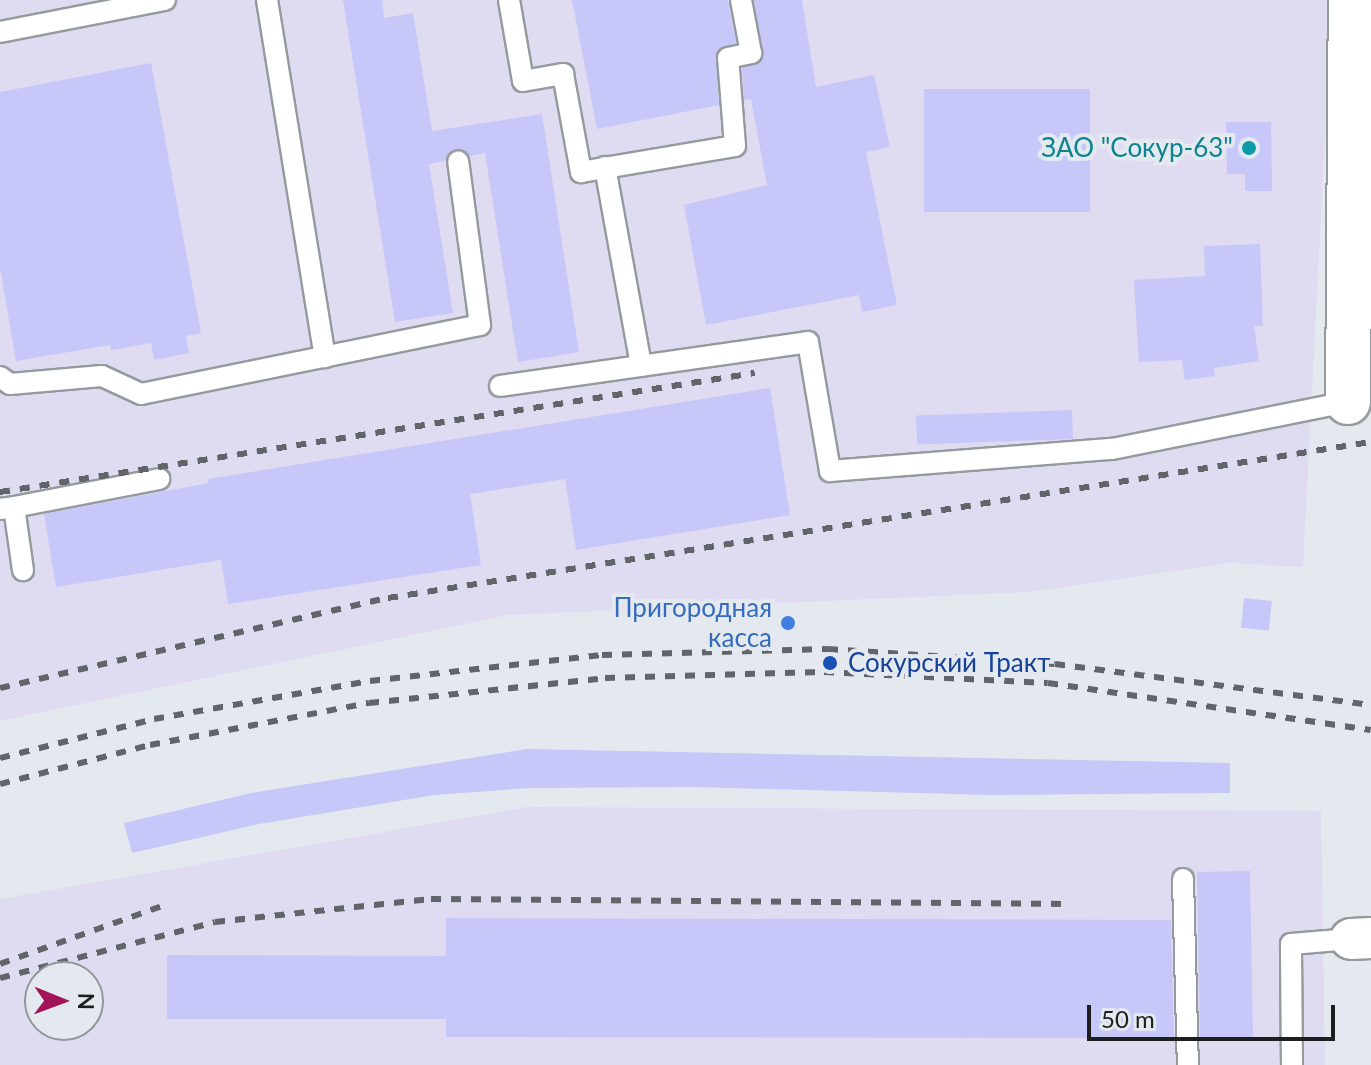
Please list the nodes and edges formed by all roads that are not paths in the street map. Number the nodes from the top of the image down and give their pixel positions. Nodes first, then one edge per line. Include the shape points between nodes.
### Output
1 (165, 0) edge
2 (267, 0) edge
3 (509, 0) edge
4 (741, 0) edge
5 (1357, 23) edge
6 (0, 32) edge
7 (458, 161) dead end
8 (605, 167) junction
9 (325, 357) junction
10 (641, 366) junction
11 (0, 377) edge
12 (500, 386) dead end
13 (1348, 402) joint
14 (159, 479) dead end
15 (7, 508) edge
16 (23, 570) dead end
17 (1183, 879) dead end
18 (1361, 939) edge
19 (1188, 1065) edge
20 (1292, 1065) edge

1 - 6 lane
2 - 9 lane
3 - 8 lane via 523,81 563,74 581,172
4 - 8 lane via 751,53 728,58 735,146
5 - 13 street
7 - 9 lane via 480,325
8 - 10 lane
9 - 11 lane via 141,394 102,376 10,384
10 - 12 lane
10 - 13 lane via 808,342 830,471 1112,449
14 - 15 lane
15 - 16 lane
17 - 19 lane
18 - 20 lane via 1291,944

